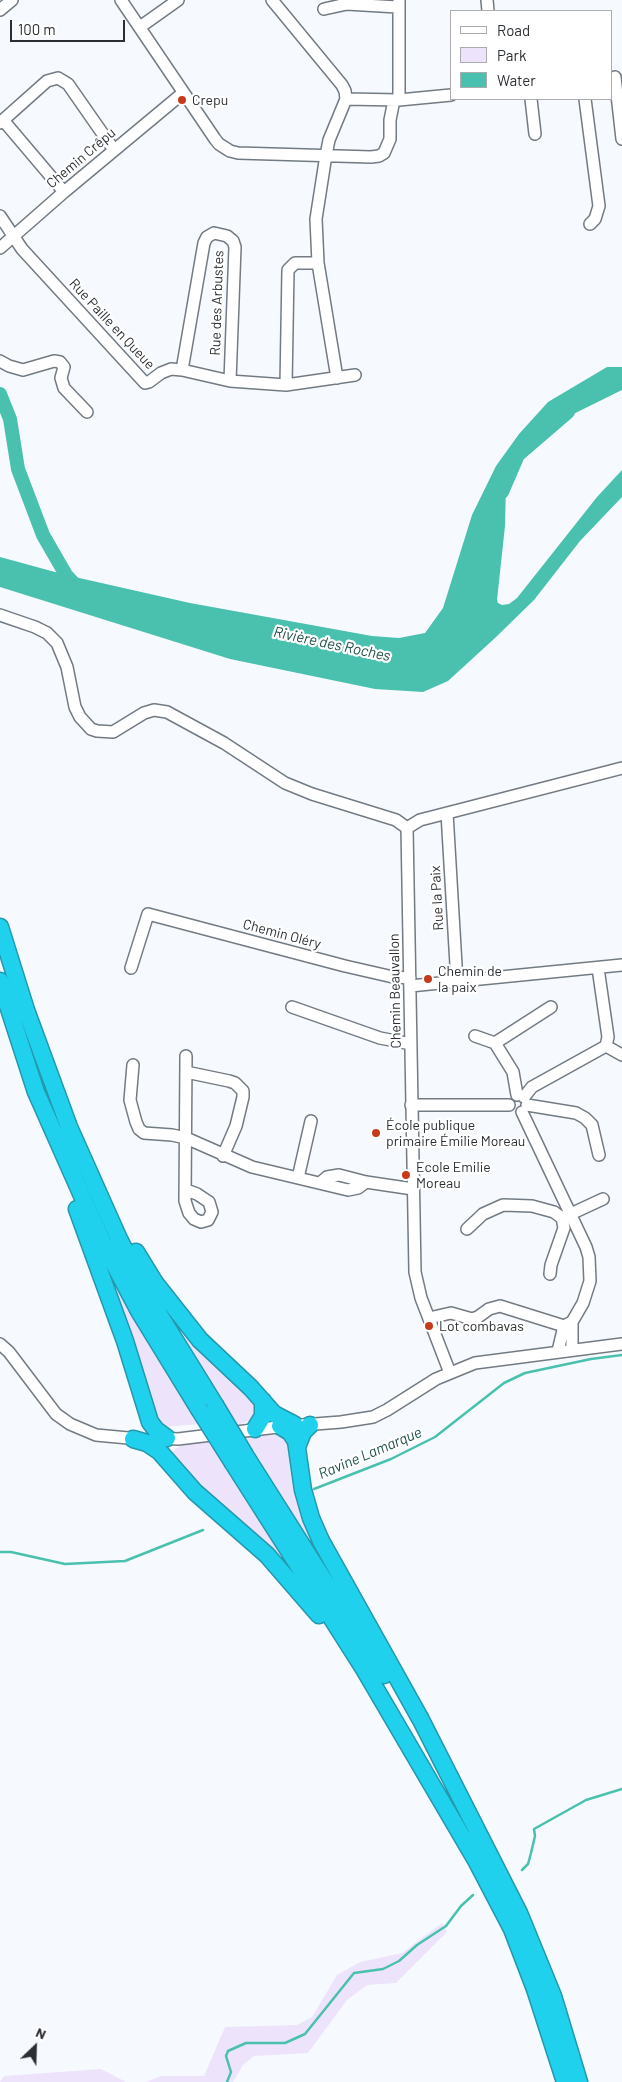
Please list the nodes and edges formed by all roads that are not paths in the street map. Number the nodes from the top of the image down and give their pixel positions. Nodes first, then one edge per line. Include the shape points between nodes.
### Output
1 (12, 0) edge
2 (121, 0) edge
3 (178, 0) edge
4 (272, 0) edge
5 (398, 3) edge
6 (324, 9) dead end
7 (0, 10) edge
8 (140, 27) junction
9 (616, 77) edge
10 (183, 93) junction
11 (450, 95) edge
12 (346, 99) junction
13 (396, 100) junction
14 (531, 100) edge
15 (586, 100) edge
16 (1, 122) edge
17 (535, 134) dead end
18 (622, 139) edge
19 (114, 150) junction
20 (326, 155) junction
21 (64, 192) junction
22 (0, 216) edge
23 (590, 224) dead end
24 (14, 236) junction
25 (0, 248) edge
26 (318, 263) junction
27 (0, 361) edge
28 (182, 370) junction
29 (355, 375) dead end
30 (338, 378) junction
31 (230, 381) junction
32 (286, 385) junction
33 (87, 412) dead end
34 (0, 615) edge
35 (622, 768) edge
36 (447, 813) junction
37 (406, 828) junction
38 (0, 927) edge
39 (622, 965) edge
40 (132, 968) dead end
41 (598, 968) junction
42 (0, 981) edge
43 (410, 982) junction
44 (457, 982) junction
45 (292, 1007) dead end
46 (550, 1008) dead end
47 (475, 1036) dead end
48 (495, 1043) junction
49 (411, 1044) junction
50 (606, 1046) junction
51 (622, 1055) edge
52 (186, 1056) dead end
53 (133, 1065) dead end
54 (186, 1072) junction
55 (36, 1092) junction
56 (523, 1102) junction
57 (411, 1105) junction
58 (312, 1120) dead end
59 (69, 1127) junction
60 (186, 1138) junction
61 (599, 1155) dead end
62 (223, 1156) junction
63 (298, 1178) junction
64 (413, 1189) junction
65 (186, 1190) dead end
66 (603, 1199) dead end
67 (567, 1216) junction
68 (467, 1229) dead end
69 (550, 1274) dead end
70 (429, 1318) junction
71 (568, 1324) junction
72 (0, 1344) edge
73 (622, 1344) edge
74 (572, 1349) junction
75 (558, 1351) junction
76 (450, 1373) junction
77 (263, 1402) junction
78 (207, 1407) junction
79 (148, 1413) junction
80 (296, 1425) junction
81 (255, 1429) junction
82 (172, 1438) junction
83 (133, 1439) junction
84 (298, 1447) junction
85 (239, 1459) junction
86 (178, 1475) junction
87 (417, 1762) junction
88 (469, 1816) junction
89 (565, 2082) edge
90 (579, 2082) edge

1 - 7 street
2 - 8 street
3 - 8 street
4 - 12 street via 342,85
5 - 6 street via 347,4
5 - 13 street
8 - 10 street
9 - 18 street
10 - 19 street, Chemin Crêpu
10 - 20 street via 219,144 230,151
11 - 13 street
12 - 13 street
12 - 20 street
13 - 20 street via 390,120 390,139 384,153 371,157
14 - 17 street
15 - 23 street via 599,206
16 - 19 street via 47,82 58,78 68,84
16 - 21 street
19 - 21 street, Chemin Crêpu
20 - 26 street via 316,219
21 - 24 street, Chemin Crêpu
22 - 24 street
24 - 25 street, Chemin Crêpu
24 - 28 street, Rue Paille en Queue via 22,249 141,380 149,382 166,369
26 - 30 street
26 - 32 street via 295,263 288,270
27 - 33 street via 23,370 60,362 64,367 61,378 64,388
28 - 31 street, Rue Paille en Queue
28 - 31 street, Rue des Arbustes via 204,243 214,233 227,236 235,247
29 - 30 street, Rue Paille en Queue
30 - 32 street, Rue Paille en Queue
31 - 32 street, Rue Paille en Queue
34 - 37 street via 35,627 57,642 67,667 75,707 91,729 113,732 144,713 154,710 167,712 224,743 285,783 396,820
35 - 36 street
36 - 37 street via 420,820
36 - 44 street, Rue la Paix
37 - 43 street, Chemin Beauvallon
38 - 59 highway
39 - 41 street
40 - 43 street, Chemin Oléry via 148,914
41 - 44 street
41 - 50 street via 608,1037
42 - 55 highway
43 - 44 street
43 - 49 street, Chemin Beauvallon
45 - 49 street via 380,1038
46 - 48 street
47 - 48 street
48 - 56 street via 512,1072
49 - 57 street, Chemin Beauvallon
50 - 51 street
50 - 56 street via 532,1087
52 - 54 street
53 - 60 street via 130,1100 140,1129 151,1135
54 - 60 street
54 - 62 street via 229,1081 243,1091 236,1126
55 - 78 highway via 118,1273
55 - 79 highway
56 - 57 street via 516,1113 510,1105
56 - 61 street via 586,1118 592,1125
56 - 67 street
57 - 64 street, Chemin Beauvallon
58 - 63 street
59 - 77 highway via 155,1283 200,1340
59 - 78 highway via 133,1269
60 - 62 street
60 - 65 street
62 - 63 street via 252,1168
63 - 64 street via 320,1183 327,1177 340,1175
64 - 70 street, Chemin Beauvallon via 415,1272
66 - 67 street
67 - 68 street via 532,1206 502,1205 483,1214
67 - 69 street
67 - 71 street via 586,1247 590,1266 587,1293
70 - 71 street via 451,1313 472,1319 489,1308 500,1306
70 - 76 street, Chemin Beauvallon
71 - 74 street
71 - 75 street
72 - 83 street via 63,1419 96,1435
73 - 74 street
74 - 75 street
75 - 76 street via 475,1363
76 - 80 street via 436,1378 373,1417
77 - 80 highway via 280,1419
77 - 81 highway via 263,1416
78 - 85 highway, bridge
79 - 82 highway via 153,1426
79 - 83 highway via 146,1428
80 - 81 street
80 - 84 highway via 300,1437
80 - 84 highway via 290,1432
81 - 82 street
82 - 83 street
82 - 86 highway via 168,1455
83 - 86 highway via 154,1446
84 - 88 highway via 303,1490 321,1541 421,1720
85 - 87 highway
85 - 88 highway via 368,1650
86 - 87 highway via 267,1555 314,1607
87 - 89 highway via 477,1862 512,1929
88 - 90 highway via 531,1940 553,1996

